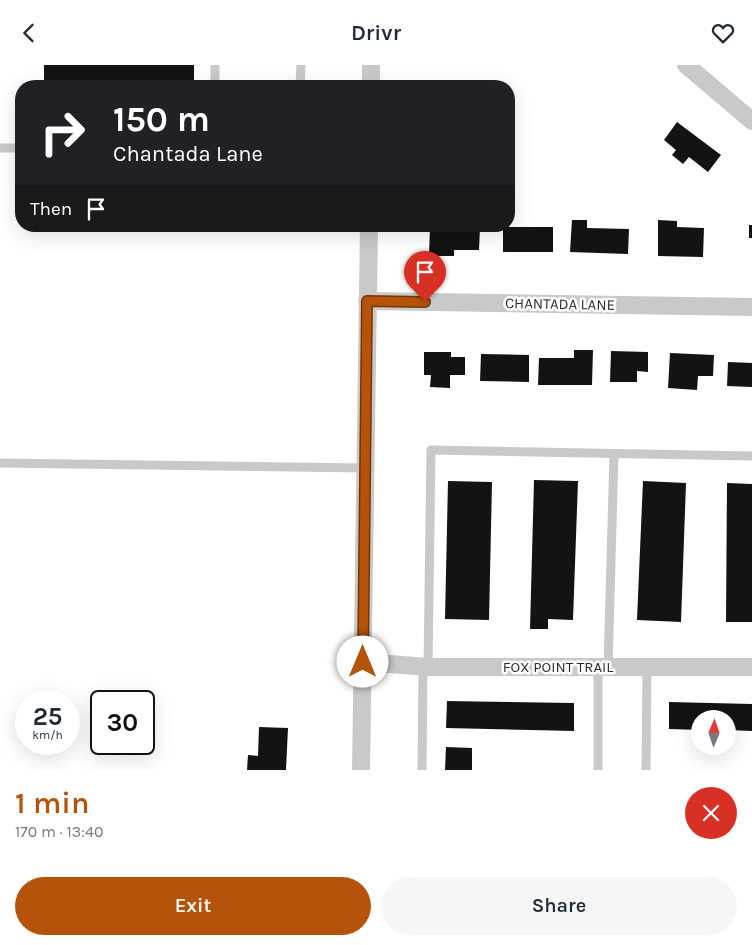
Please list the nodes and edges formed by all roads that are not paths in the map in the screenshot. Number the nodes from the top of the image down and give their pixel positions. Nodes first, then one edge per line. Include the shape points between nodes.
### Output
1 (215, 65) edge
2 (301, 65) edge
3 (371, 65) edge
4 (686, 65) edge
5 (215, 80) edge
6 (300, 80) edge
7 (371, 80) edge
8 (752, 121) edge
9 (0, 148) edge
10 (15, 148) edge
11 (369, 232) edge
12 (367, 301) junction
13 (752, 307) edge
14 (614, 454) junction
15 (752, 456) edge
16 (0, 463) edge
17 (365, 468) junction
18 (363, 662) junction
19 (647, 666) junction
20 (425, 667) junction
21 (603, 667) junction
22 (752, 667) edge
23 (362, 770) edge
24 (422, 770) edge
25 (598, 770) edge
26 (646, 770) edge

1 - 5 lane
2 - 6 lane
3 - 7 street
4 - 8 street
9 - 10 lane
11 - 12 street
12 - 13 street, CHANTADA LANE
12 - 17 street
14 - 15 lane
14 - 20 lane via 431,450
14 - 21 lane
16 - 17 lane
17 - 18 street
18 - 20 street, FOX POINT TRAIL
18 - 23 street
19 - 21 street, FOX POINT TRAIL
19 - 22 street, FOX POINT TRAIL
19 - 26 lane
20 - 21 street, FOX POINT TRAIL
20 - 24 lane
21 - 25 lane

